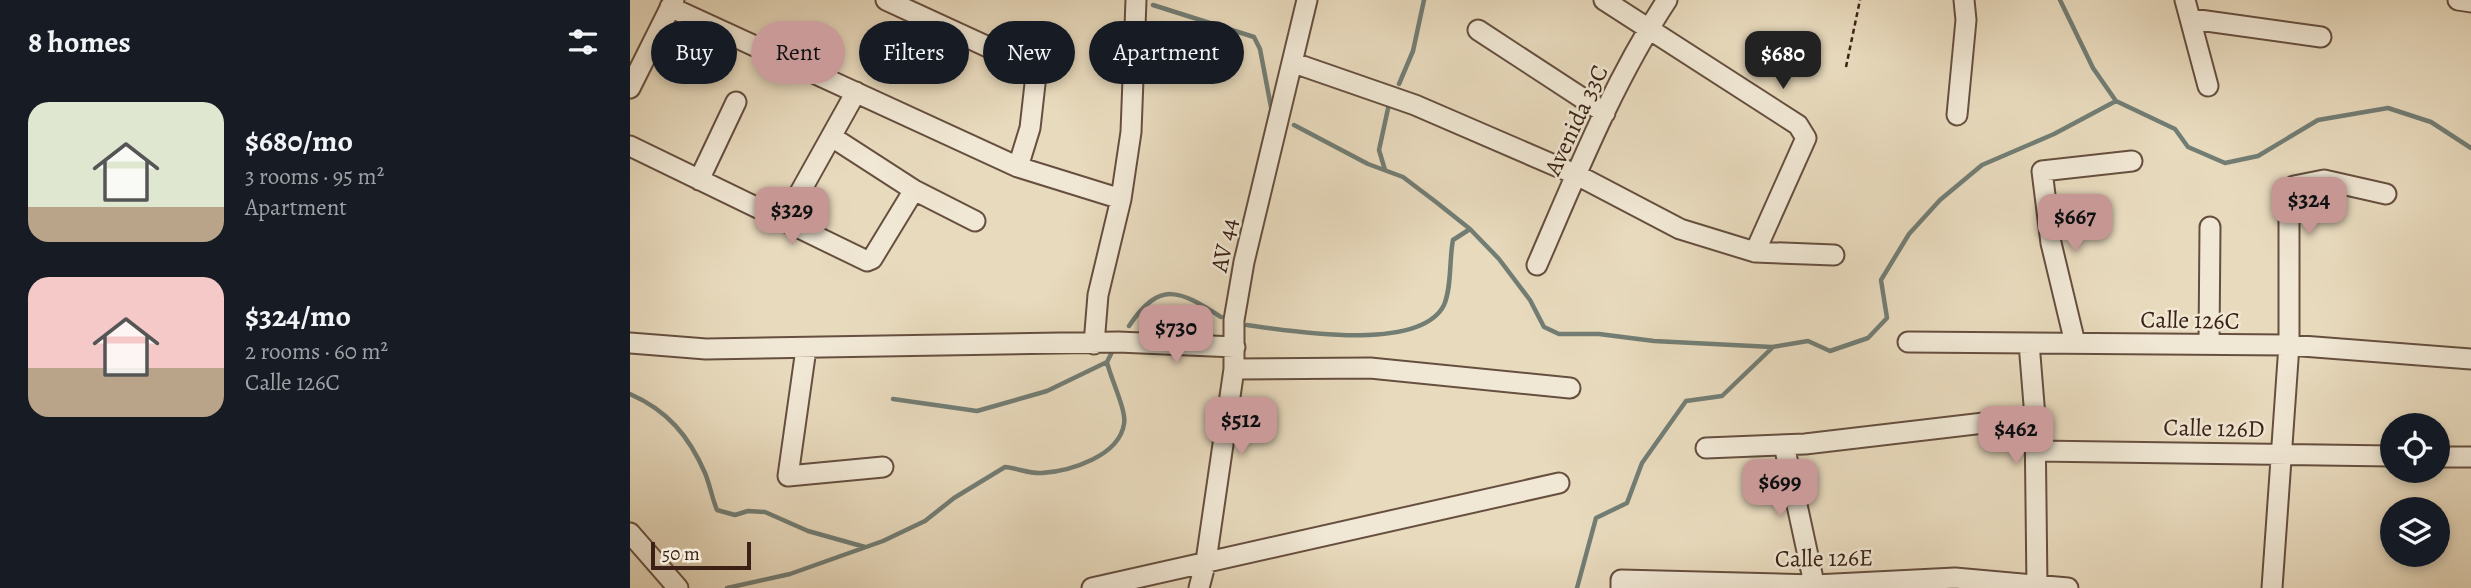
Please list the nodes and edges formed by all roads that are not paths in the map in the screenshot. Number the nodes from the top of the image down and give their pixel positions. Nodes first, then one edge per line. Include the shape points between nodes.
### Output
1 (886, 0) edge
2 (1136, 0) edge
3 (1307, 0) edge
4 (1604, 0) edge
5 (1667, 0) edge
6 (1964, 0) edge
7 (2185, 0) edge
8 (2458, 0) edge
9 (2471, 2) edge
10 (672, 3) edge
11 (2192, 19) junction
12 (1478, 30) dead end
13 (1647, 30) junction
14 (2321, 37) dead end
15 (1294, 63) junction
16 (2208, 86) dead end
17 (630, 89) edge
18 (856, 92) junction
19 (736, 102) dead end
20 (1605, 113) junction
21 (1957, 115) dead end
22 (832, 137) junction
23 (630, 146) edge
24 (2132, 161) dead end
25 (1018, 167) junction
26 (1577, 175) junction
27 (699, 180) junction
28 (914, 190) junction
29 (2386, 194) dead end
30 (1121, 198) junction
31 (784, 221) junction
32 (975, 221) dead end
33 (2210, 227) dead end
34 (1755, 252) junction
35 (1834, 255) dead end
36 (1536, 265) dead end
37 (1908, 342) dead end
38 (630, 343) edge
39 (2029, 343) junction
40 (2075, 343) junction
41 (1094, 344) junction
42 (2209, 344) junction
43 (2290, 345) junction
44 (1235, 346) junction
45 (806, 349) junction
46 (2471, 359) edge
47 (1234, 369) junction
48 (1570, 388) dead end
49 (2035, 417) junction
50 (1784, 445) junction
51 (1706, 448) dead end
52 (2036, 451) junction
53 (2279, 453) junction
54 (2380, 456) edge
55 (2450, 457) edge
56 (2471, 457) edge
57 (883, 467) dead end
58 (1559, 483) dead end
59 (630, 533) edge
60 (1206, 561) junction
61 (1621, 584) edge
62 (1815, 586) edge
63 (2037, 587) edge
64 (678, 588) edge
65 (1092, 588) edge
66 (1199, 588) edge
67 (2068, 588) edge
68 (2272, 588) edge

1 - 25 street via 1025,64 1036,75 1030,128
2 - 30 street via 1132,132
3 - 15 street, AV 44
4 - 13 street
5 - 13 street, Avenida 33C
6 - 21 street
7 - 11 street
8 - 9 street
10 - 17 street
10 - 18 street
11 - 14 street
11 - 16 street
12 - 20 street
13 - 20 street, Avenida 33C
13 - 34 street via 1798,125 1806,138
15 - 26 street via 1415,105
15 - 44 street, AV 44 via 1244,262 1234,320
18 - 22 street
18 - 25 street
19 - 27 street
20 - 26 street, Avenida 33C
22 - 28 street
22 - 31 street
23 - 27 street
24 - 40 street via 2042,171 2051,243
25 - 30 street
26 - 34 street via 1680,229
26 - 36 street, Avenida 33C
27 - 31 street
28 - 31 street via 867,261
28 - 32 street
29 - 43 street via 2324,180 2294,186 2289,197
30 - 41 street via 1098,295
33 - 42 street
34 - 35 street
37 - 39 street, Calle 126C
38 - 45 street
39 - 40 street, Calle 126C
39 - 49 street
40 - 42 street, Calle 126C
41 - 44 street
41 - 45 street
42 - 43 street, Calle 126C
43 - 46 street, Calle 126C
43 - 53 street
44 - 47 street, AV 44
45 - 57 street via 788,476
47 - 48 street via 1370,368
47 - 60 street, AV 44
49 - 50 street
49 - 52 street
50 - 51 street
50 - 62 street
52 - 53 street, Calle 126D
52 - 63 street
53 - 54 street, Calle 126D
53 - 68 street
55 - 56 street
58 - 60 street
59 - 64 street
60 - 65 street
60 - 66 street, AV 44
61 - 62 street, Calle 126E
62 - 63 street, Calle 126E via 1955,578
63 - 67 street, Calle 126E

